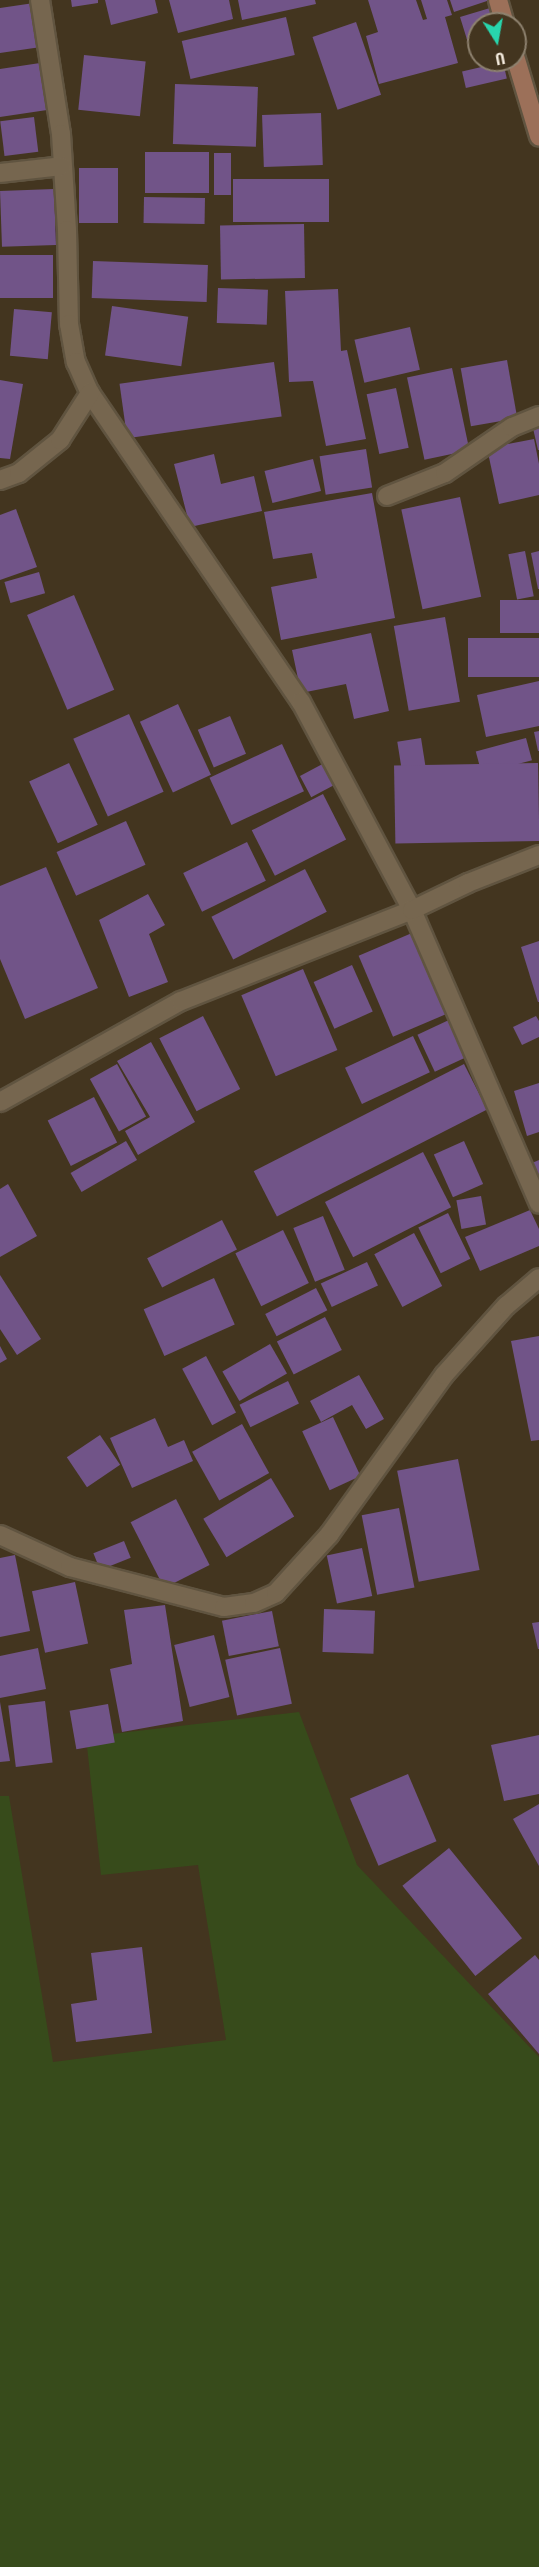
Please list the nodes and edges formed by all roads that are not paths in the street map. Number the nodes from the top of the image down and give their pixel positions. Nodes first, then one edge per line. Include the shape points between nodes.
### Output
1 (40, 0) edge
2 (520, 72) edge
3 (539, 136) edge
4 (62, 166) junction
5 (0, 172) edge
6 (90, 393) junction
7 (539, 416) edge
8 (0, 480) edge
9 (387, 496) dead end
10 (539, 855) edge
11 (412, 910) junction
12 (0, 1102) edge
13 (539, 1204) edge
14 (539, 1278) edge
15 (0, 1535) edge

1 - 4 street
2 - 3 street
4 - 5 street
4 - 6 street via 69,324 76,362
6 - 8 street via 60,440 19,473
6 - 11 street via 301,702
7 - 9 street via 512,426 445,473
10 - 11 street
11 - 12 street via 181,1000
11 - 13 street
14 - 15 street via 506,1306 444,1375 329,1536 276,1593 254,1603 224,1607 70,1568

